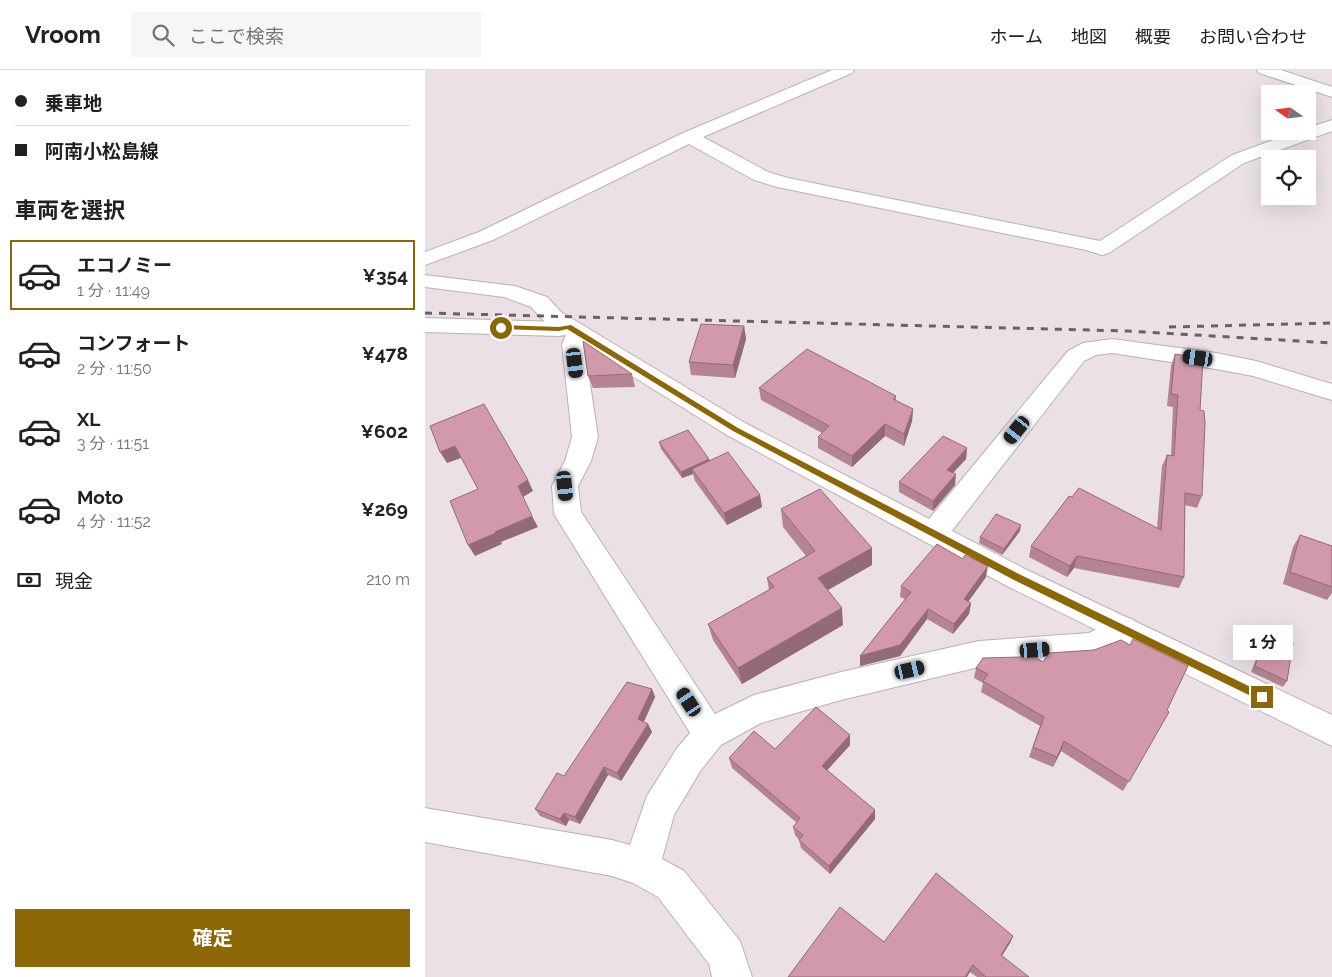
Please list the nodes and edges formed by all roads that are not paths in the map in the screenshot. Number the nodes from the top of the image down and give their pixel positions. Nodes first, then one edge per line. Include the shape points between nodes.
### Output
1 (846, 70) edge
2 (1265, 70) edge
3 (1332, 92) edge
4 (1332, 125) edge
5 (689, 138) junction
6 (425, 259) edge
7 (425, 281) edge
8 (425, 326) edge
9 (573, 329) junction
10 (1332, 392) edge
11 (934, 534) junction
12 (1123, 629) junction
13 (1332, 731) edge
14 (709, 734) junction
15 (425, 825) edge
16 (641, 866) junction
17 (732, 977) edge

1 - 5 street
2 - 3 street
4 - 5 street via 1238,159 1102,249 784,183 761,176
5 - 6 street via 486,236
7 - 9 street via 507,291 539,302 553,317
8 - 9 street
9 - 11 street via 735,430
9 - 14 street via 585,436 578,461 565,486 568,514
10 - 11 street via 1256,369 1215,361 1112,346 1091,348 1076,356
11 - 12 street
12 - 13 street
12 - 14 street via 1091,646 979,654 841,686 754,710
14 - 16 street via 659,808
15 - 16 street
16 - 17 street via 671,884 726,955

